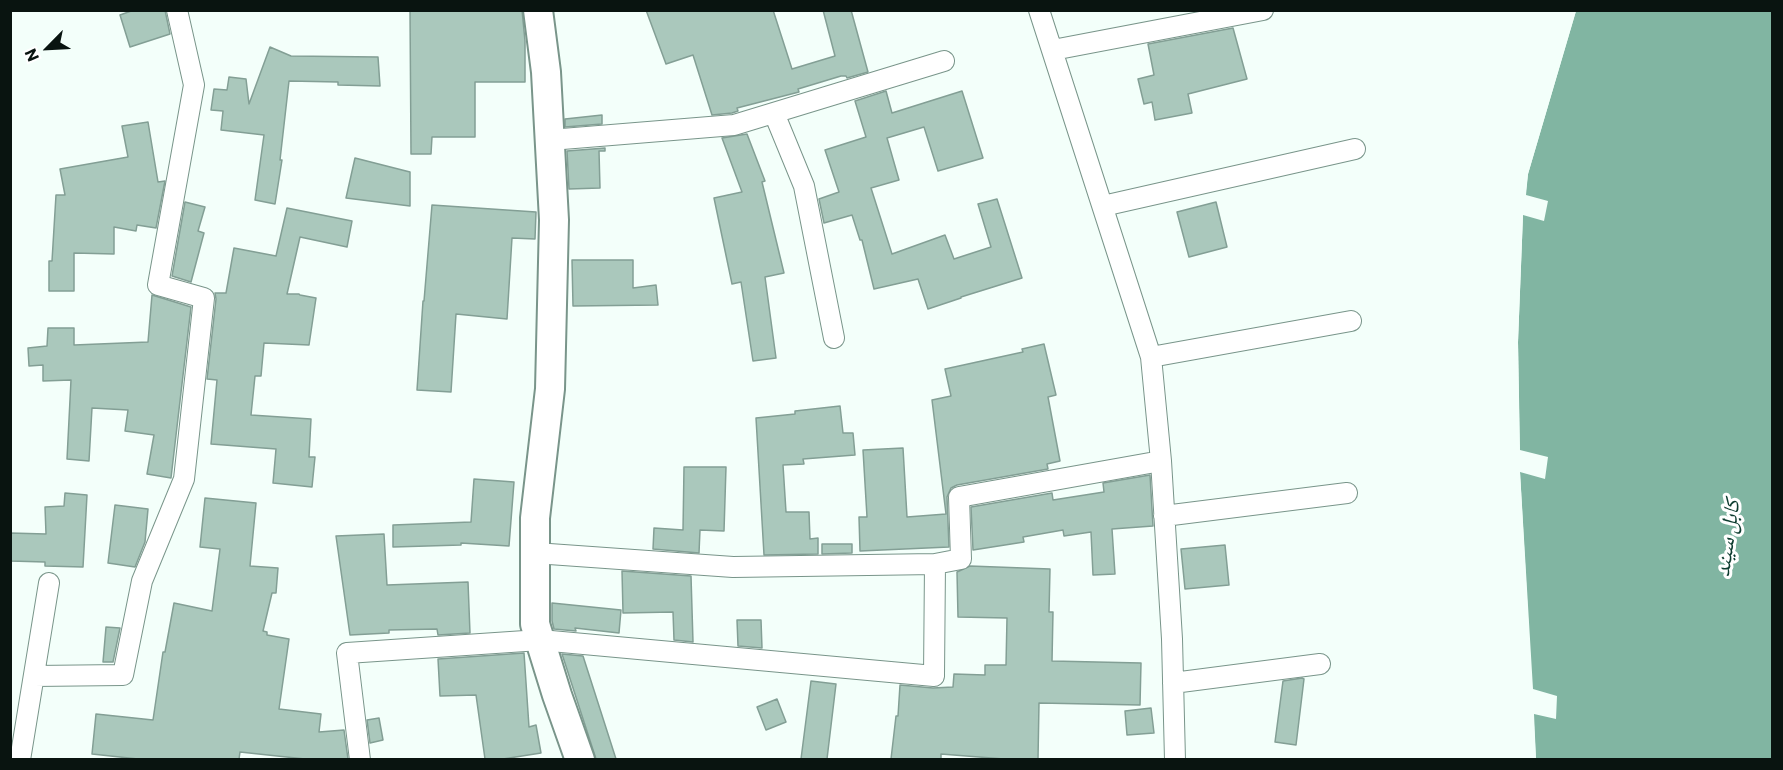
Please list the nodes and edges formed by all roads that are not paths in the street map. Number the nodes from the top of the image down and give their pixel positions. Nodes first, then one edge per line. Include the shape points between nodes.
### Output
1 (177, 10) edge
2 (538, 10) edge
3 (1040, 10) edge
4 (1263, 10) edge
5 (1053, 50) junction
6 (944, 62) dead end
7 (774, 113) junction
8 (550, 140) junction
9 (1354, 149) dead end
10 (1103, 206) junction
11 (1351, 321) dead end
12 (834, 338) dead end
13 (1151, 357) junction
14 (1161, 461) junction
15 (1347, 493) dead end
16 (1164, 516) junction
17 (535, 553) junction
18 (935, 564) junction
19 (49, 583) dead end
20 (540, 640) junction
21 (1320, 664) dead end
22 (34, 676) junction
23 (1173, 683) junction
24 (20, 759) edge
25 (360, 759) edge
26 (580, 759) edge
27 (1174, 759) edge

1 - 22 street via 194,85 158,285 204,298 184,478 142,581 123,675
2 - 8 street
3 - 5 street
4 - 5 street
5 - 10 street
6 - 7 street
7 - 8 street via 734,124
7 - 12 street via 804,186
8 - 17 street via 553,313
9 - 10 street
10 - 13 street
11 - 13 street
13 - 14 street
14 - 16 street
14 - 18 street via 959,497 961,559
15 - 16 street
16 - 23 street
17 - 18 street via 733,567
17 - 20 street via 535,624
18 - 20 street via 934,676
19 - 22 street
20 - 25 street via 347,653
20 - 26 street
21 - 23 street
22 - 24 street
23 - 27 street

